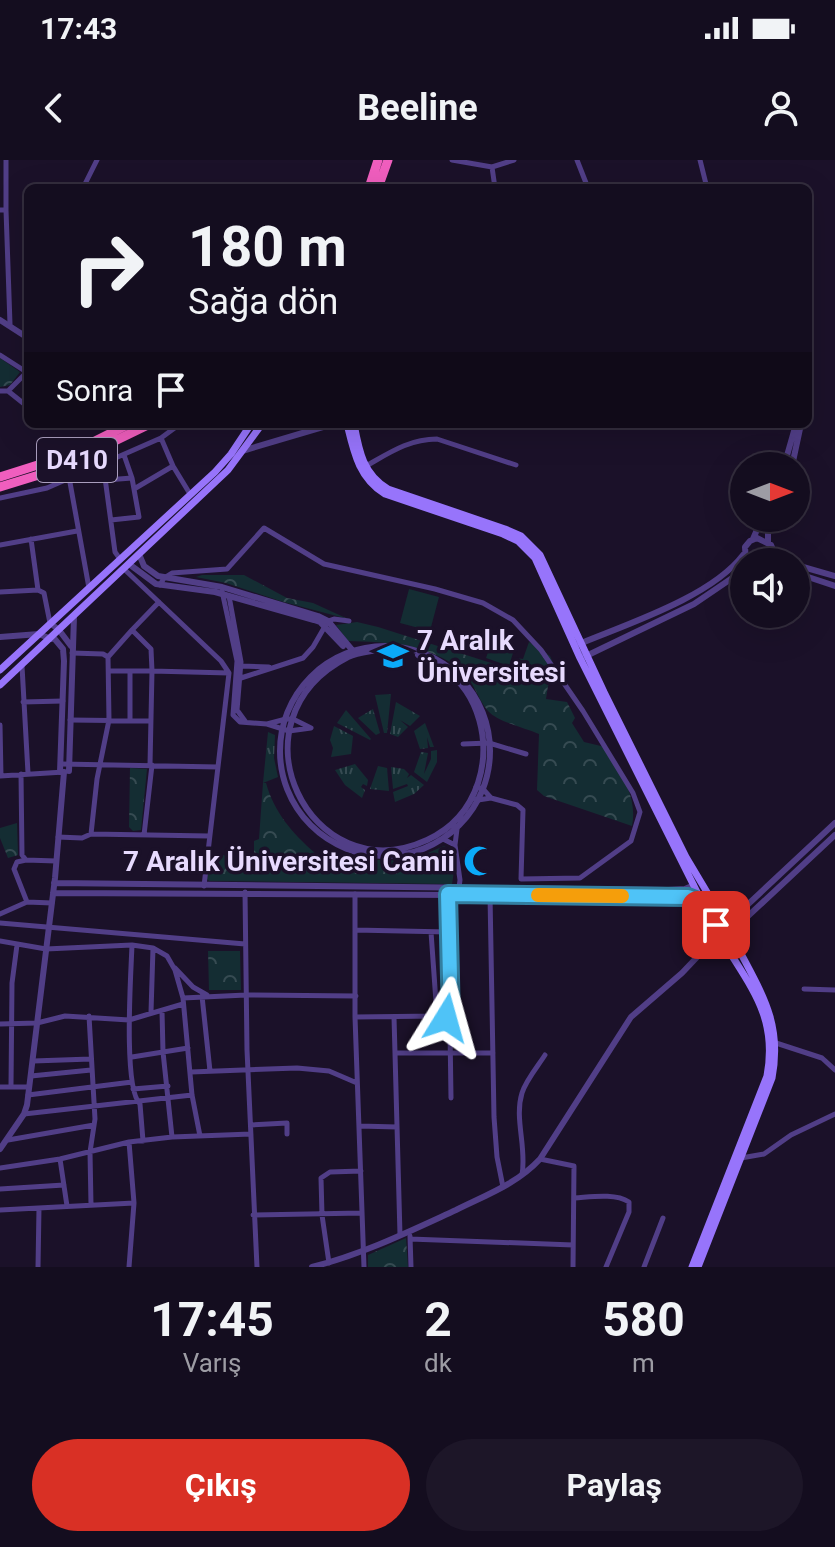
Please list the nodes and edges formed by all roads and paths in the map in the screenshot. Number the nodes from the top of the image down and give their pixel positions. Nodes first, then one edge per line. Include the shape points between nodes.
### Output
1 (6, 160) edge
2 (97, 160) edge
3 (378, 160) edge
4 (388, 160) edge
5 (452, 160) edge
6 (514, 160) edge
7 (577, 160) edge
8 (702, 162) edge
9 (492, 167) junction
10 (3, 182) edge
11 (85, 184) edge
12 (370, 184) edge
13 (379, 184) edge
14 (494, 184) edge
15 (586, 184) edge
16 (706, 184) edge
17 (3, 210) edge
18 (0, 281) edge
19 (8, 281) junction
20 (0, 320) edge
21 (10, 324) junction
22 (24, 335) edge
23 (0, 355) edge
24 (24, 370) edge
25 (24, 377) edge
26 (0, 391) edge
27 (8, 391) junction
28 (24, 404) edge
29 (121, 428) edge
30 (142, 428) edge
31 (175, 428) edge
32 (248, 428) edge
33 (259, 428) edge
34 (320, 428) edge
35 (348, 428) edge
36 (355, 428) edge
37 (797, 428) edge
38 (797, 428) edge
39 (161, 438) junction
40 (242, 451) junction
41 (789, 452) edge
42 (794, 452) edge
43 (124, 455) junction
44 (103, 463) junction
45 (516, 465) dead end
46 (64, 466) junction
47 (173, 466) junction
48 (365, 467) junction
49 (0, 477) edge
50 (69, 477) junction
51 (132, 478) junction
52 (106, 480) junction
53 (0, 487) edge
54 (134, 489) junction
55 (190, 494) junction
56 (0, 498) edge
57 (111, 520) junction
58 (77, 531) junction
59 (756, 532) edge
60 (769, 532) edge
61 (31, 539) junction
62 (753, 539) junction
63 (768, 542) junction
64 (0, 545) edge
65 (745, 548) edge
66 (772, 548) edge
67 (139, 554) junction
68 (120, 559) junction
69 (127, 566) junction
70 (730, 569) edge
71 (810, 569) edge
72 (835, 576) edge
73 (164, 578) junction
74 (810, 578) edge
75 (730, 580) edge
76 (160, 585) junction
77 (835, 586) edge
78 (89, 588) junction
79 (38, 590) junction
80 (225, 591) junction
81 (0, 592) edge
82 (159, 602) junction
83 (74, 617) junction
84 (349, 621) dead end
85 (50, 623) junction
86 (326, 623) junction
87 (132, 630) junction
88 (39, 634) junction
89 (54, 635) junction
90 (0, 637) edge
91 (578, 645) junction
92 (72, 653) junction
93 (351, 653) junction
94 (108, 657) junction
95 (583, 657) junction
96 (22, 666) junction
97 (241, 666) junction
98 (274, 667) junction
99 (0, 670) edge
100 (109, 671) junction
101 (130, 671) junction
102 (152, 671) junction
103 (229, 673) junction
104 (241, 678) junction
105 (0, 685) edge
106 (63, 701) junction
107 (23, 702) junction
108 (289, 719) junction
109 (70, 720) junction
110 (109, 720) junction
111 (130, 720) junction
112 (150, 721) junction
113 (246, 722) junction
114 (267, 724) junction
115 (0, 725) edge
116 (286, 730) junction
117 (487, 743) junction
118 (463, 744) dead end
119 (526, 754) dead end
120 (101, 764) junction
121 (151, 765) junction
122 (218, 767) junction
123 (65, 768) junction
124 (24, 773) junction
125 (0, 776) edge
126 (480, 788) junction
127 (491, 798) junction
128 (475, 799) junction
129 (835, 823) edge
130 (457, 829) junction
131 (91, 834) junction
132 (144, 835) junction
133 (835, 835) edge
134 (209, 836) junction
135 (58, 837) junction
136 (443, 839) junction
137 (431, 842) junction
138 (455, 845) junction
139 (26, 860) junction
140 (56, 861) junction
141 (54, 883) junction
142 (694, 885) junction
143 (205, 890) junction
144 (245, 890) junction
145 (457, 892) junction
146 (53, 893) junction
147 (355, 894) junction
148 (448, 894) junction
149 (490, 895) junction
150 (27, 902) junction
151 (52, 903) junction
152 (703, 903) junction
153 (0, 914) edge
154 (0, 923) edge
155 (715, 927) junction
156 (729, 928) junction
157 (48, 929) junction
158 (355, 930) junction
159 (431, 932) junction
160 (448, 932) junction
161 (722, 940) junction
162 (0, 941) edge
163 (245, 944) junction
164 (17, 945) junction
165 (132, 945) junction
166 (153, 948) junction
167 (46, 949) junction
168 (174, 967) junction
169 (804, 989) dead end
170 (835, 990) edge
171 (246, 995) junction
172 (205, 996) junction
173 (356, 996) junction
174 (183, 1001) junction
175 (162, 1011) junction
176 (151, 1012) junction
177 (89, 1016) junction
178 (437, 1016) junction
179 (355, 1017) junction
180 (394, 1017) junction
181 (451, 1019) junction
182 (129, 1020) junction
183 (37, 1023) junction
184 (0, 1024) edge
185 (11, 1024) junction
186 (776, 1043) junction
187 (188, 1048) junction
188 (163, 1052) junction
189 (395, 1053) junction
190 (452, 1053) junction
191 (493, 1053) junction
192 (545, 1055) dead end
193 (132, 1057) junction
194 (91, 1059) junction
195 (33, 1061) junction
196 (91, 1070) junction
197 (248, 1070) junction
198 (835, 1070) edge
199 (210, 1071) junction
200 (191, 1072) junction
201 (31, 1076) junction
202 (357, 1083) junction
203 (133, 1085) junction
204 (11, 1086) junction
205 (92, 1086) junction
206 (168, 1086) junction
207 (0, 1087) edge
208 (29, 1091) junction
209 (192, 1095) junction
210 (168, 1096) junction
211 (451, 1098) dead end
212 (136, 1100) junction
213 (94, 1105) junction
214 (24, 1114) junction
215 (835, 1114) edge
216 (94, 1124) junction
217 (251, 1125) junction
218 (359, 1126) junction
219 (397, 1127) junction
220 (0, 1132) edge
221 (251, 1134) junction
222 (287, 1134) dead end
223 (10, 1136) junction
224 (200, 1136) junction
225 (172, 1137) junction
226 (143, 1141) junction
227 (129, 1142) junction
228 (0, 1149) edge
229 (90, 1152) junction
230 (741, 1158) junction
231 (60, 1159) junction
232 (540, 1159) junction
233 (0, 1168) edge
234 (361, 1171) junction
235 (522, 1176) junction
236 (64, 1185) junction
237 (503, 1187) junction
238 (0, 1189) edge
239 (575, 1198) junction
240 (134, 1203) junction
241 (91, 1205) junction
242 (67, 1206) junction
243 (39, 1208) junction
244 (0, 1210) edge
245 (362, 1213) junction
246 (253, 1215) junction
247 (322, 1215) junction
248 (663, 1218) dead end
249 (410, 1235) junction
250 (400, 1237) junction
251 (573, 1245) junction
252 (364, 1253) junction
253 (329, 1263) junction
254 (38, 1267) edge
255 (129, 1267) edge
256 (257, 1267) edge
257 (312, 1267) edge
258 (364, 1267) edge
259 (411, 1267) edge
260 (573, 1267) edge
261 (606, 1267) edge
262 (644, 1267) edge
263 (692, 1267) edge
264 (698, 1267) edge

1 - 10 street
2 - 11 street
3 - 12 highway
4 - 13 highway
5 - 9 street
6 - 9 street
7 - 15 street
8 - 16 street
9 - 14 street
10 - 17 street
17 - 19 street
18 - 19 street
19 - 21 street
20 - 21 street
21 - 22 street
23 - 24 street
25 - 27 street
26 - 27 street
27 - 28 street
29 - 49 highway, D410 via 63,457
30 - 46 highway, D410
31 - 39 street
32 - 55 main road via 231,454
33 - 40 main road
34 - 40 street
35 - 91 main road via 361,472 372,486 503,534 529,550
36 - 48 main road
37 - 41 street
38 - 42 street
39 - 43 street
39 - 47 street
40 - 67 main road
43 - 44 street
43 - 51 street
44 - 50 street
44 - 52 street
45 - 48 street via 423,439
46 - 50 street
46 - 53 highway, D410
47 - 54 street
47 - 55 street
48 - 91 main road via 388,489 505,529 533,546
50 - 56 street via 47,488
50 - 58 street
51 - 52 street
51 - 54 street
52 - 57 street
54 - 57 street via 139,517
55 - 68 main road
57 - 68 street
58 - 61 street
58 - 78 street
59 - 62 street
60 - 63 street
61 - 64 street
61 - 79 street
62 - 63 street
62 - 65 street
63 - 66 street
67 - 69 main road
67 - 73 street via 144,566
68 - 78 main road
69 - 76 street
69 - 82 street
69 - 83 main road
70 - 91 street via 676,603
71 - 72 street
73 - 76 street
73 - 80 street
73 - 127 street via 180,571 227,569 264,528 324,564 435,589 513,620 583,711 640,806 640,821 631,841 580,878 521,879 523,810
74 - 77 street
75 - 95 street via 694,604
76 - 80 street
78 - 85 main road
79 - 81 street
79 - 85 street via 47,600
80 - 86 street
80 - 97 street
80 - 113 street via 237,661 233,715
82 - 87 street
82 - 103 street
83 - 89 main road
83 - 92 street
84 - 86 street
85 - 88 main road
85 - 89 street
86 - 93 street
86 - 98 street via 306,656
87 - 94 street
87 - 102 street via 151,649
88 - 89 street
88 - 90 street
88 - 99 main road
89 - 92 street via 71,645
89 - 96 main road
89 - 106 street via 63,649
91 - 95 main road
92 - 94 street
92 - 109 street
93 - 108 street via 311,677
93 - 117 street via 389,647 444,663 469,686 484,716
94 - 100 street
95 - 142 main road
95 - 156 main road via 686,857
96 - 105 main road
96 - 107 street
97 - 98 street
97 - 104 street
98 - 104 street
100 - 101 street
100 - 110 street
101 - 102 street
101 - 111 street
102 - 103 street
102 - 112 street
103 - 122 street
104 - 113 street via 237,710
106 - 107 street
106 - 123 street
107 - 124 street
108 - 114 street
108 - 116 street
108 - 116 street via 311,728
109 - 110 street
109 - 123 street
110 - 111 street
110 - 120 street
111 - 112 street
112 - 121 street
113 - 114 street
114 - 116 street
115 - 125 street
116 - 137 street via 280,756 287,789 314,830 340,846 371,855 405,854
117 - 118 street
117 - 119 street
117 - 126 street via 489,762
120 - 121 street
120 - 123 street
120 - 131 street
121 - 122 street
121 - 132 street
122 - 134 street
123 - 124 street
123 - 135 street
124 - 125 street
124 - 139 street via 20,842
126 - 127 street
126 - 128 street
127 - 128 street
128 - 130 street
128 - 137 street
129 - 156 street
130 - 136 street
130 - 138 street
131 - 132 street
131 - 135 street
132 - 134 street
133 - 156 street
134 - 143 street
135 - 140 street
136 - 137 street
136 - 138 street
138 - 145 street
139 - 140 street
139 - 150 street via 14,869
140 - 141 street
141 - 143 street
141 - 146 street
142 - 145 street via 668,890
142 - 152 main road
143 - 144 street
143 - 146 street
144 - 145 street
144 - 147 street
144 - 163 street
145 - 148 street
145 - 149 street
146 - 151 street
147 - 148 street
147 - 158 street
148 - 160 street
149 - 152 street via 688,897
149 - 191 street
150 - 151 street
150 - 153 street
151 - 157 street
152 - 155 main road
154 - 157 street
155 - 156 main road
155 - 161 main road
155 - 232 street via 705,935 700,954 631,1017
156 - 161 main road
156 - 186 main road via 772,1019
157 - 163 street
157 - 167 street
158 - 159 street
158 - 173 street
159 - 160 street
159 - 178 street
160 - 181 street
161 - 263 main road via 767,1021 770,1061
162 - 164 street
163 - 171 street
164 - 167 street
164 - 185 street
165 - 166 street
165 - 167 street
165 - 182 street
166 - 168 street
166 - 176 street
167 - 183 street
168 - 172 street
168 - 174 street
169 - 170 street
171 - 172 street
171 - 173 street
171 - 197 street
172 - 174 street
172 - 199 street
173 - 179 street
174 - 175 street
174 - 187 street
175 - 176 street
175 - 188 street
176 - 182 street
177 - 182 street
177 - 183 street
177 - 194 street
178 - 180 street
178 - 181 street
179 - 180 street
179 - 202 street
180 - 189 street
181 - 190 street
182 - 193 street
183 - 185 street
183 - 195 street
184 - 185 street
185 - 204 street
186 - 198 street via 822,1058
186 - 230 main road via 772,1078
187 - 188 street
187 - 200 street
188 - 193 street
188 - 206 street
189 - 190 street
189 - 219 street
190 - 191 street
190 - 211 street
191 - 237 street
192 - 235 street via 520,1102
193 - 203 street
194 - 195 street
194 - 196 street
195 - 201 street
196 - 201 street
196 - 205 street
197 - 199 street
197 - 202 street via 329,1071
197 - 217 street
199 - 200 street
200 - 209 street
201 - 208 street
202 - 218 street
203 - 205 street
203 - 206 street
203 - 212 street
204 - 207 street
204 - 208 street
205 - 208 street
205 - 213 street
206 - 210 street
208 - 214 street
209 - 210 street
209 - 224 street
210 - 212 street
210 - 225 street
212 - 213 street
212 - 226 street
213 - 214 street
213 - 216 street
214 - 223 street
215 - 230 street via 764,1154
216 - 223 street
216 - 229 street
217 - 221 street
217 - 222 street via 287,1123
218 - 219 street
218 - 234 street
219 - 250 street
220 - 223 street
221 - 224 street
221 - 246 street
223 - 228 street
224 - 225 street
225 - 226 street
226 - 227 street
227 - 229 street
227 - 240 street
229 - 231 street
229 - 241 street
230 - 264 main road
231 - 233 street
231 - 236 street
232 - 235 street
232 - 239 street via 574,1166
234 - 245 street
234 - 247 street via 330,1172 321,1178
235 - 237 street
236 - 238 street
236 - 242 street
237 - 249 street
239 - 251 street
239 - 261 street via 629,1202
240 - 241 street
240 - 255 street
241 - 242 street
242 - 243 street
243 - 244 street
243 - 254 street
245 - 247 street
245 - 252 street
246 - 247 street
246 - 256 street
247 - 253 street
248 - 262 street
249 - 250 street
249 - 251 street
249 - 259 street
250 - 252 street
251 - 260 street
252 - 253 street
252 - 258 street
253 - 257 street

